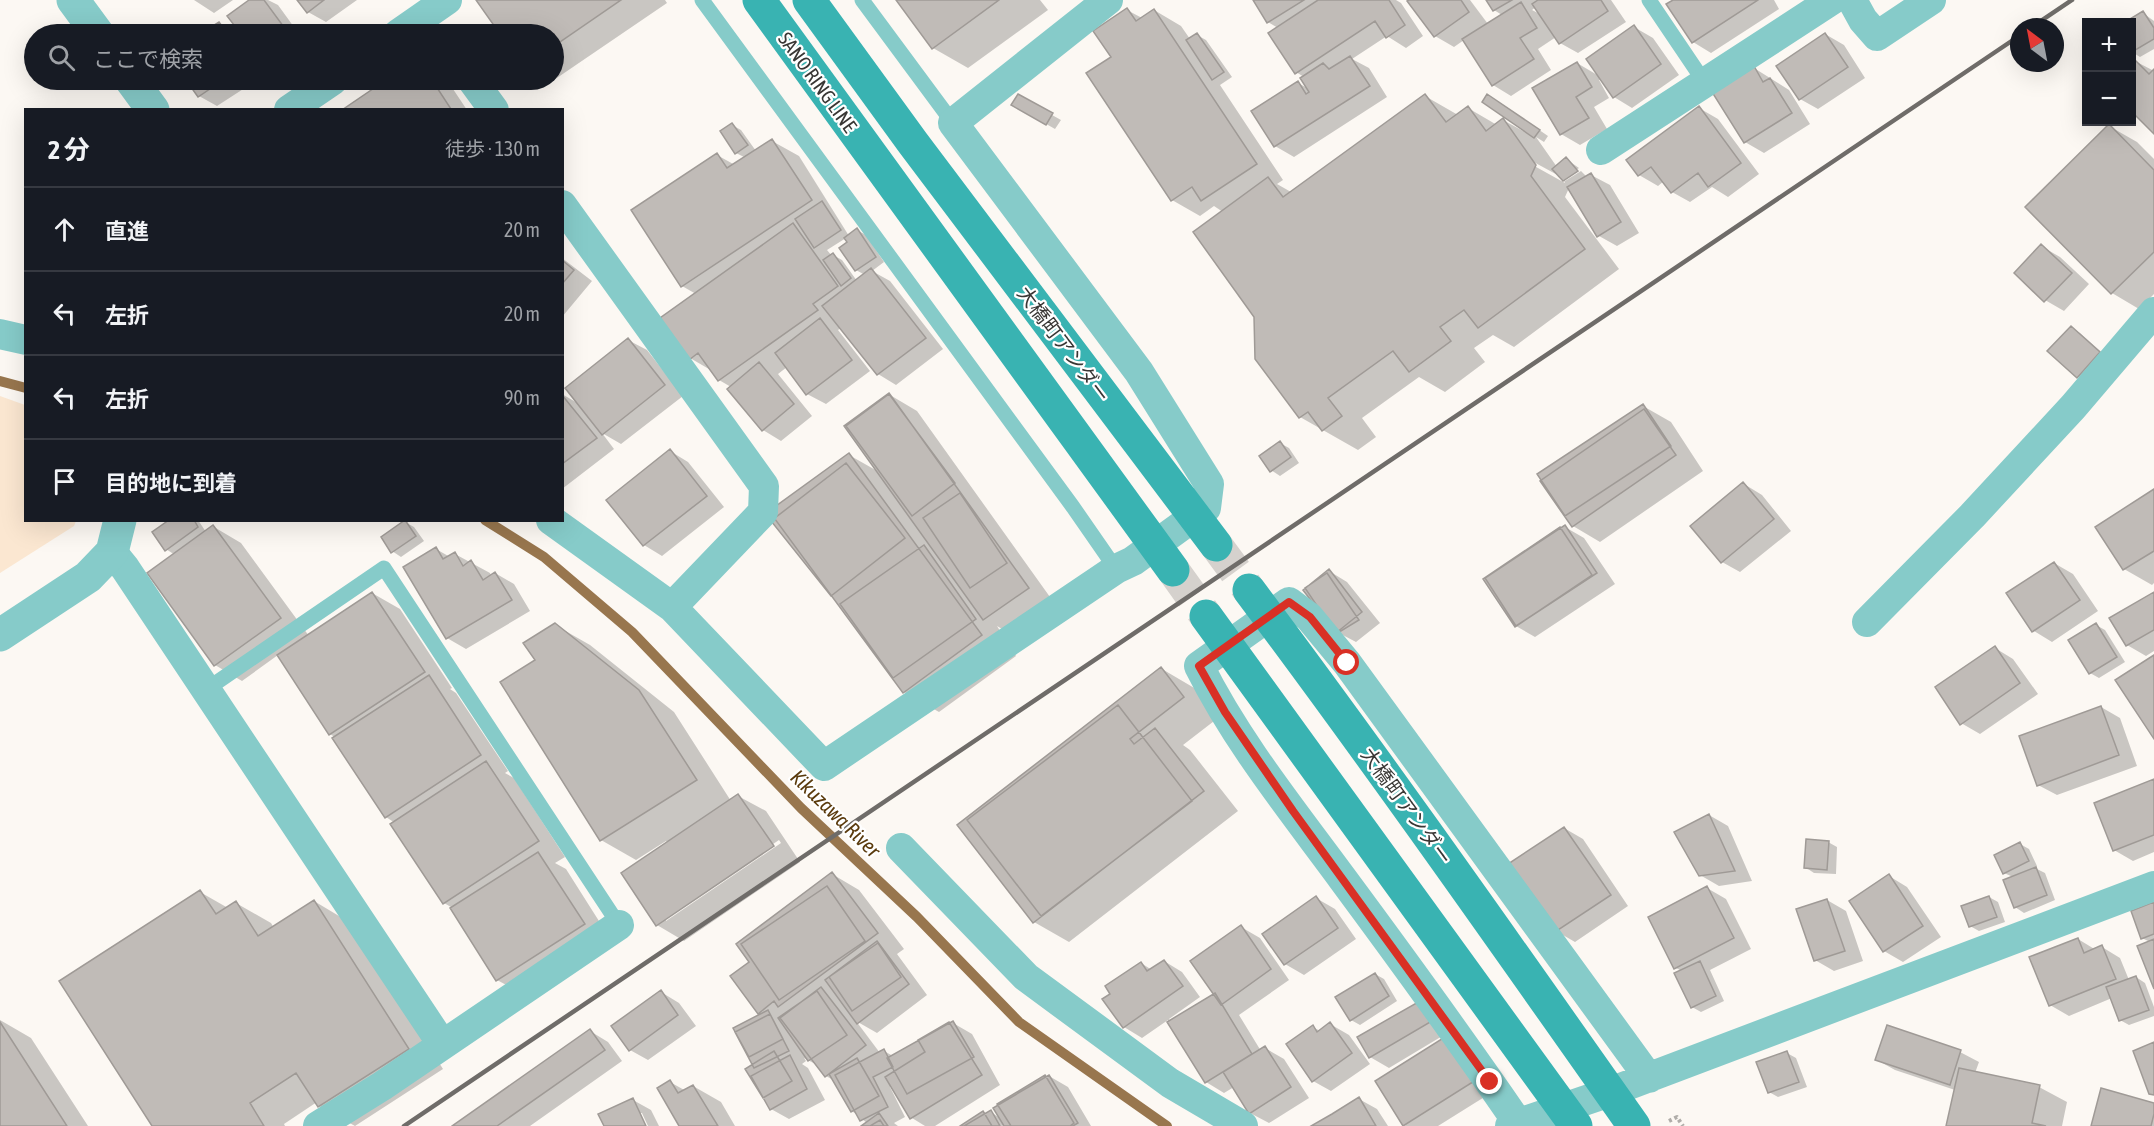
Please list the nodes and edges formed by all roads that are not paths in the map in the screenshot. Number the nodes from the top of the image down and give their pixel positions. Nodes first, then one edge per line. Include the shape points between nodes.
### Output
1 (73, 0) edge
2 (702, 0) edge
3 (759, 0) edge
4 (809, 0) edge
5 (862, 0) edge
6 (1108, 0) edge
7 (1649, 0) edge
8 (1832, 0) edge
9 (1852, 0) edge
10 (1931, 0) edge
11 (432, 12) edge
12 (91, 24) edge
13 (413, 24) edge
14 (1705, 83) junction
15 (138, 90) edge
16 (318, 90) edge
17 (479, 90) edge
18 (152, 108) edge
19 (292, 108) edge
20 (493, 108) edge
21 (953, 123) junction
22 (913, 143) joint
23 (1601, 150) dead end
24 (564, 208) edge
25 (2154, 312) edge
26 (0, 334) edge
27 (24, 340) edge
28 (120, 522) edge
29 (554, 522) edge
30 (1216, 545) tunnel mouth
31 (112, 552) junction
32 (1124, 565) junction
33 (1173, 570) tunnel mouth
34 (1249, 590) tunnel mouth
35 (672, 607) junction
36 (1206, 616) tunnel mouth
37 (1867, 622) dead end
38 (0, 635) edge
39 (207, 689) junction
40 (901, 848) dead end
41 (2154, 886) edge
42 (619, 926) joint
43 (442, 1044) junction
44 (1649, 1078) junction
45 (1610, 1092) junction
46 (1569, 1117) edge
47 (1514, 1125) edge
48 (318, 1126) edge
49 (1243, 1126) edge
50 (1634, 1126) edge

1 - 12 street
2 - 32 lane via 1059,488
3 - 33 main road, SANO RING LINE
4 - 22 main road, SANO RING LINE
5 - 21 lane
6 - 21 street
7 - 14 lane
8 - 14 street
9 - 10 street via 1877,36
11 - 13 street
14 - 23 street
15 - 18 street
16 - 19 street
17 - 20 street
21 - 32 street via 1139,372 1209,484 1206,508
22 - 30 main road, 大橋町アンダー
24 - 35 street via 764,486 763,512
25 - 37 street via 2073,407
26 - 27 street
28 - 31 street
29 - 35 street
31 - 38 street via 88,577
31 - 39 street
32 - 35 street via 824,766
34 - 45 main road, 大橋町アンダー
36 - 46 main road
39 - 42 lane via 384,568
39 - 43 street
40 - 49 street via 1026,977 1170,1083
41 - 44 street
42 - 43 street
43 - 48 street
44 - 45 street
44 - 47 street via 1347,663 1310,617 1289,602 1199,666 1273,782 1391,944
45 - 46 street
45 - 50 main road
46 - 47 street

